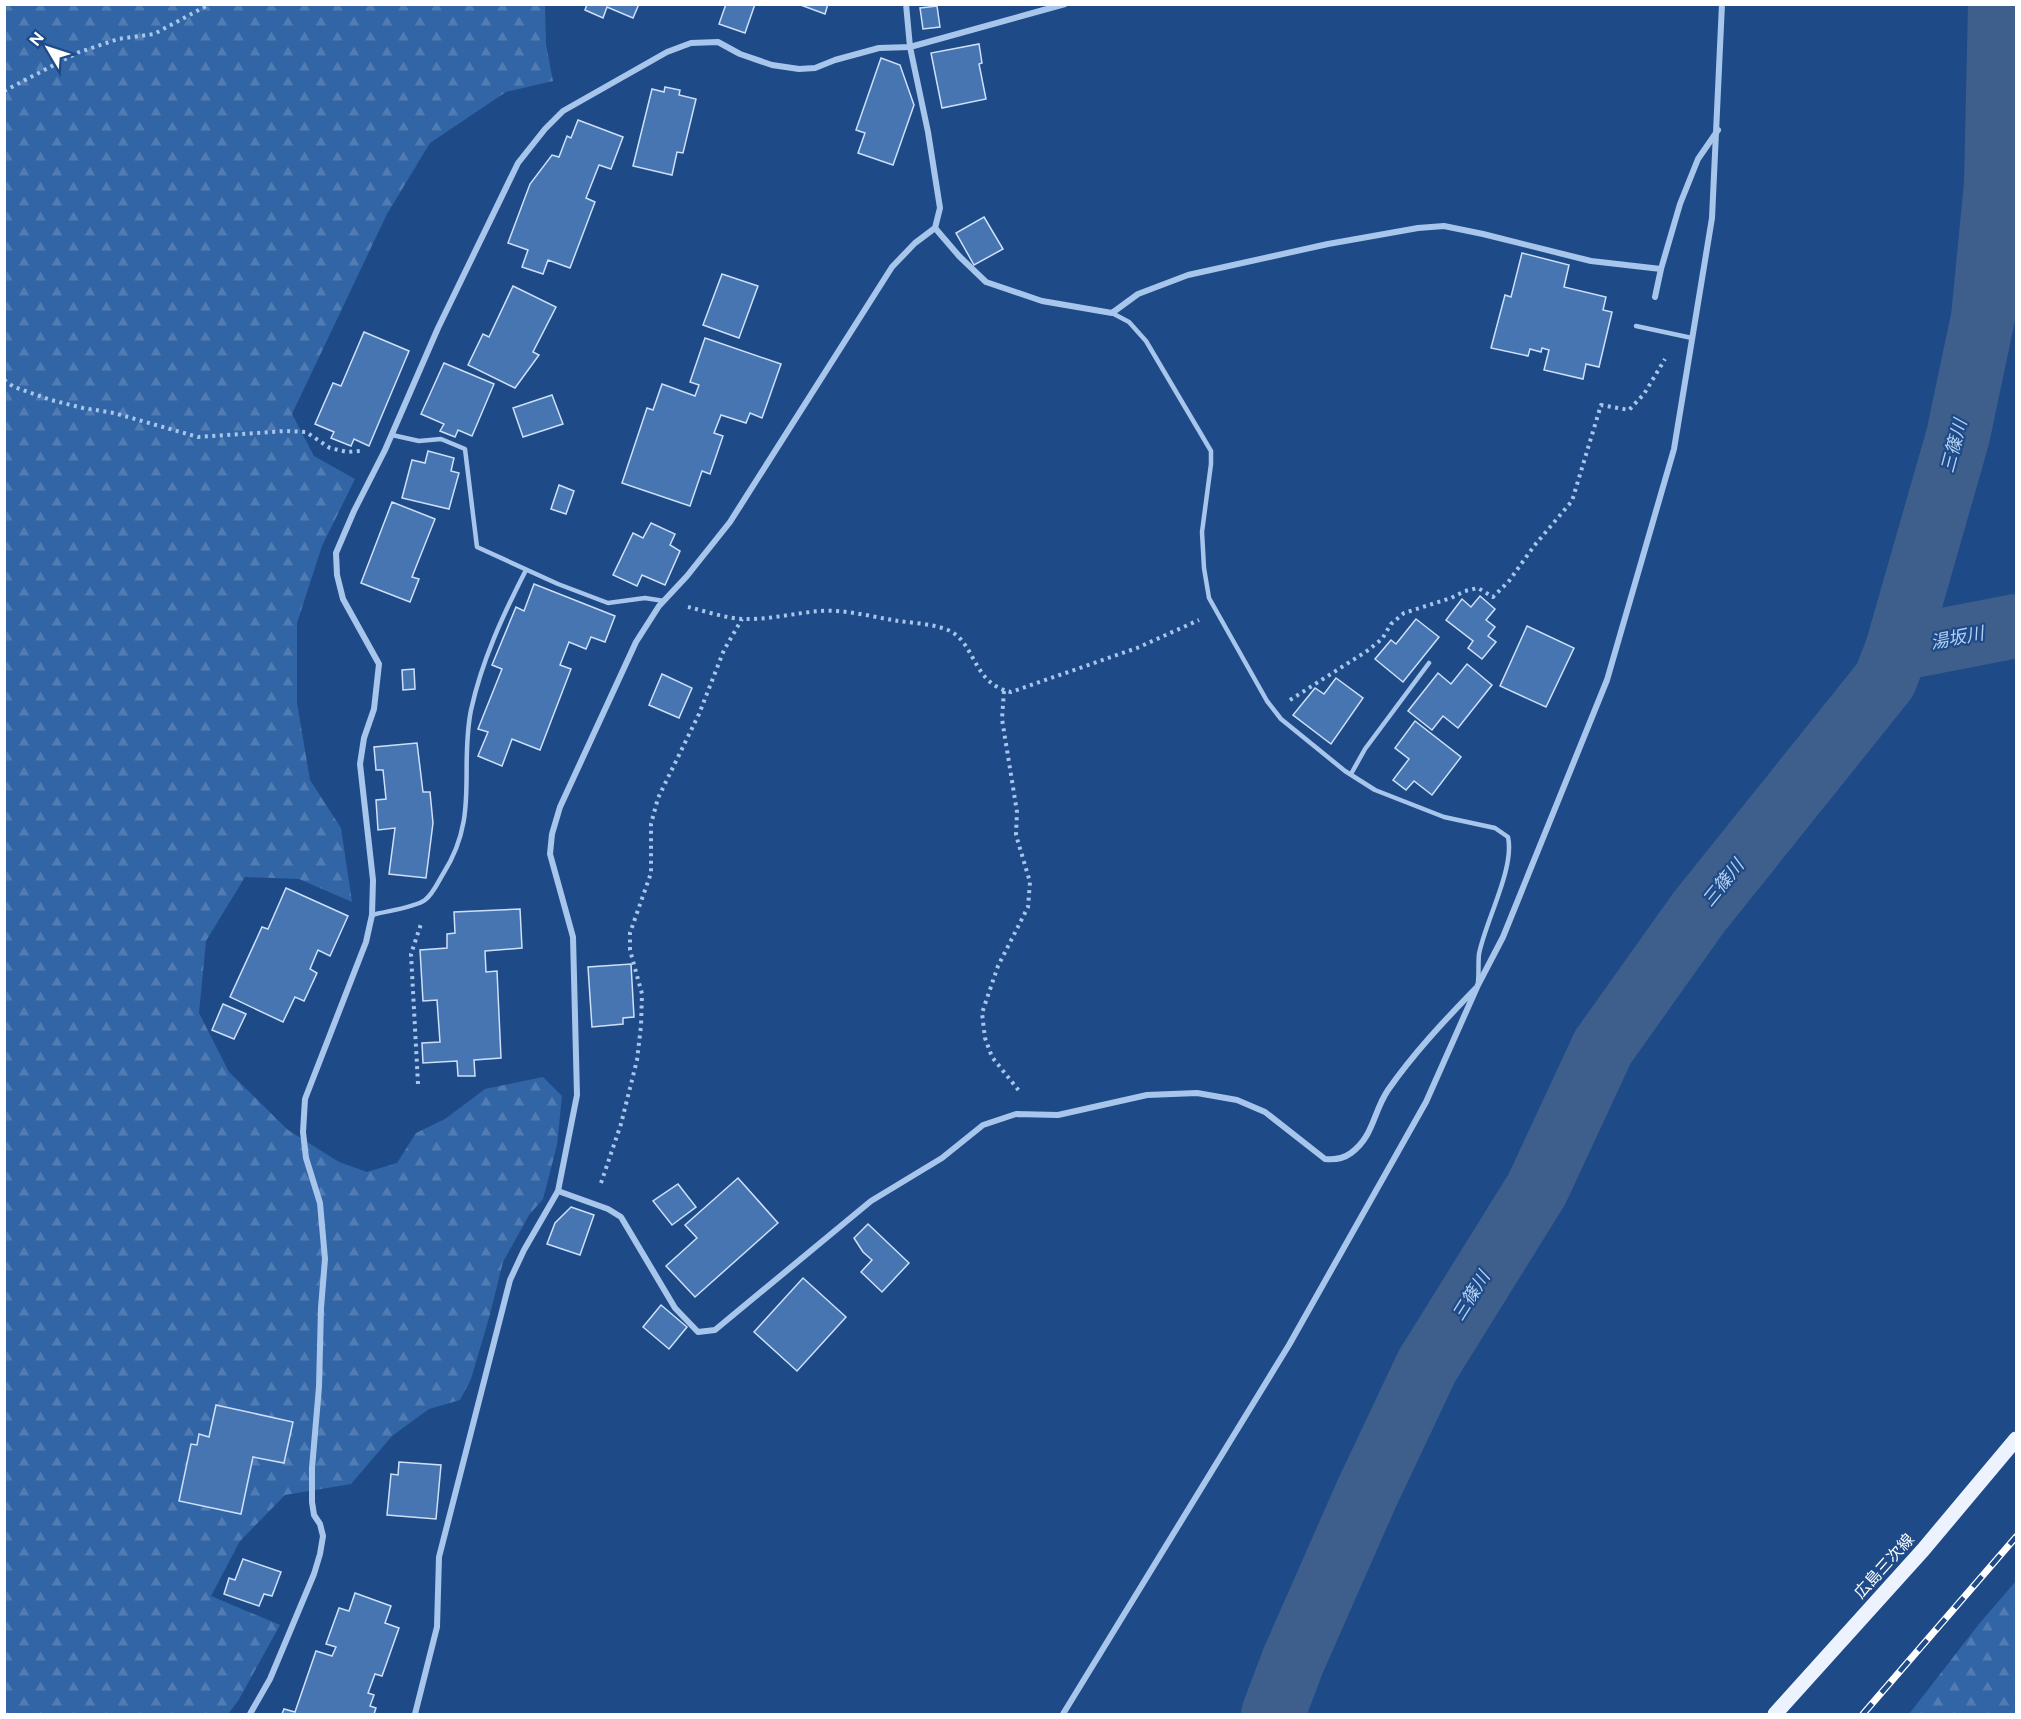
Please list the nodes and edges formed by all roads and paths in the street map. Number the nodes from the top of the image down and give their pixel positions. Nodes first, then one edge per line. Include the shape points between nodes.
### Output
1 (210, 4) edge
2 (906, 4) edge
3 (1065, 4) edge
4 (1722, 4) edge
5 (910, 47) junction
6 (4, 91) edge
7 (1718, 129) junction
8 (935, 228) junction
9 (1661, 269) junction
10 (1655, 297) dead end
11 (1112, 313) junction
12 (1636, 326) dead end
13 (1671, 334) junction
14 (1692, 338) junction
15 (4, 380) edge
16 (392, 435) junction
17 (386, 450) junction
18 (526, 570) junction
19 (664, 601) junction
20 (1216, 612) junction
21 (742, 619) junction
22 (1430, 663) dead end
23 (1004, 691) junction
24 (1275, 711) junction
25 (1350, 774) junction
26 (426, 899) junction
27 (372, 915) junction
28 (1478, 985) junction
29 (418, 1084) dead end
30 (1032, 1114) junction
31 (558, 1191) junction
32 (594, 1204) junction
33 (2016, 1439) edge
34 (250, 1714) edge
35 (415, 1714) edge
36 (1063, 1714) edge
37 (1775, 1714) edge

1 - 6 path via 154,34 118,39 77,53
2 - 5 street
3 - 5 street
4 - 7 street
5 - 8 street via 940,208
5 - 16 street via 879,48 815,68 799,69 740,54 718,42 691,43 636,68 563,111 518,163 438,328
7 - 9 street via 1698,159
7 - 14 street via 1712,218
8 - 11 street via 986,282 1042,301
8 - 19 street via 892,267 730,522
9 - 10 street
9 - 11 street via 1591,261 1444,226 1418,228 1188,274 1138,294
11 - 20 lane via 1129,322 1146,341 1211,451 1202,532 1205,578
12 - 13 lane
13 - 14 lane
13 - 24 path via 1668,355 1629,410 1601,405 1572,501 1493,597 1478,588 1404,613 1367,651
14 - 28 street via 1674,449 1607,680 1503,937
15 - 17 path via 51,400 198,437 295,431 306,432 330,448 347,452
16 - 17 street
16 - 18 lane via 419,441 441,439 465,449 477,548
17 - 27 street via 336,553 343,600 379,664 374,709 360,764 373,880
18 - 19 lane via 608,603 645,598
18 - 26 lane via 498,625 471,712 461,840
19 - 21 path
19 - 31 street via 636,642 575,772 552,834 550,854 573,937 577,1095
20 - 23 path via 1137,648 1011,692
20 - 24 lane
21 - 23 path via 824,611 948,630 961,639 974,664
21 - 32 path via 724,650 699,714 658,798 651,824 651,873 630,933 630,950 642,994 637,1060
22 - 25 lane
23 - 30 path via 1002,719 1017,812 1016,835 1030,882 1028,907 998,966 982,1013 992,1057
24 - 25 lane
25 - 28 lane via 1395,798 1444,817 1495,828 1508,837 1510,848 1479,954
26 - 27 lane
26 - 29 path via 428,906 411,954
27 - 34 street via 366,942 305,1099 303,1121 306,1158 320,1203 326,1259 312,1468 314,1515 323,1536 314,1574 270,1679
28 - 30 street via 1386,1092 1371,1132 1351,1153 1337,1160 1325,1159 1265,1112 1237,1100 1197,1093 1147,1095 1058,1115
28 - 36 street via 1426,1102 1306,1314
30 - 32 street via 1016,1114 984,1125 942,1158 871,1201 714,1330 698,1332 675,1308 621,1217
31 - 32 street
31 - 35 street via 510,1280 439,1557 437,1627
33 - 37 main road, 広島三次線 via 1923,1550

